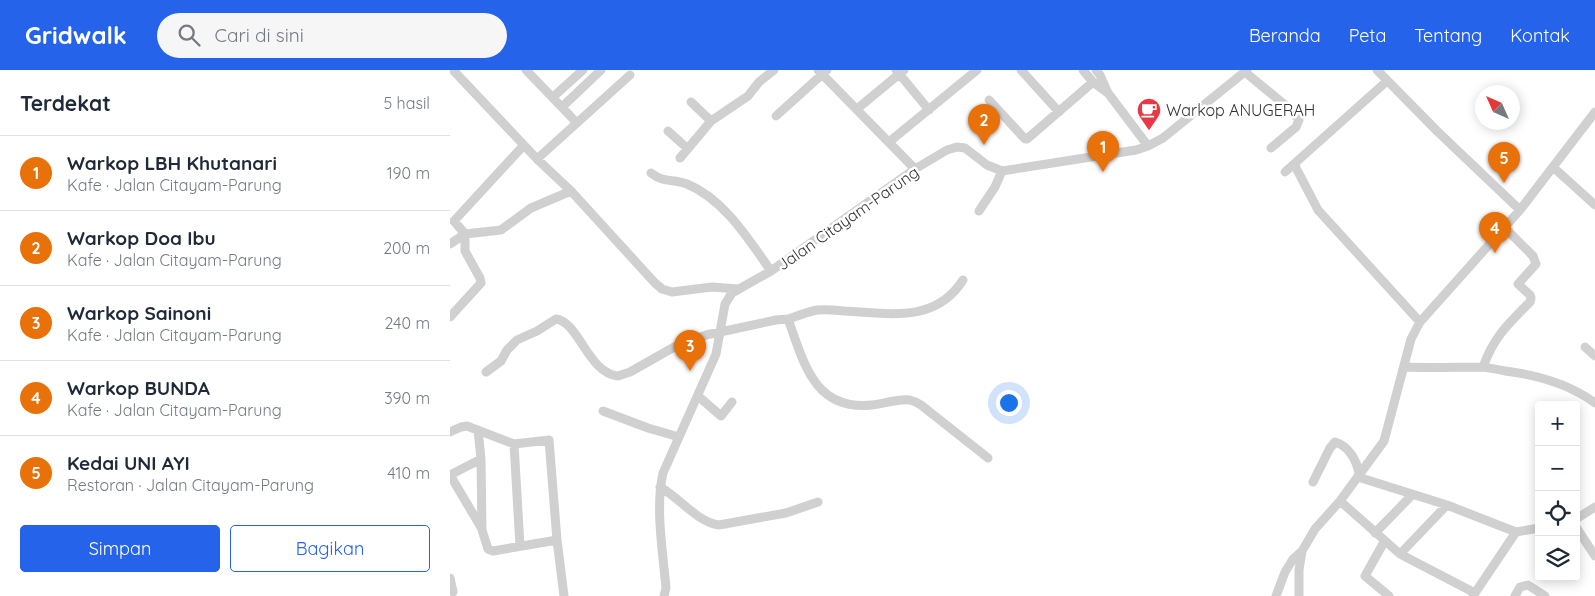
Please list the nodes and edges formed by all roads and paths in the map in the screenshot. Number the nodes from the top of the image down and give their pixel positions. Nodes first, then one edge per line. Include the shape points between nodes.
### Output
1 (453, 70) edge
2 (526, 70) edge
3 (584, 70) edge
4 (602, 70) edge
5 (774, 70) edge
6 (976, 70) edge
7 (1021, 70) edge
8 (1083, 70) edge
9 (1096, 70) edge
10 (1377, 70) edge
11 (822, 71) edge
12 (900, 71) edge
13 (1246, 71) edge
14 (630, 74) dead end
15 (1388, 81) junction
16 (1093, 82) junction
17 (1108, 93) junction
18 (553, 98) junction
19 (989, 100) dead end
20 (690, 102) dead end
21 (562, 107) junction
22 (857, 109) junction
23 (929, 110) junction
24 (1059, 112) junction
25 (1595, 112) edge
26 (776, 116) dead end
27 (711, 121) junction
28 (576, 122) junction
29 (668, 131) dead end
30 (889, 142) junction
31 (524, 145) junction
32 (1148, 146) junction
33 (1271, 148) dead end
34 (688, 149) junction
35 (680, 158) dead end
36 (537, 159) junction
37 (1294, 164) junction
38 (1553, 167) junction
39 (915, 169) junction
40 (1002, 171) junction
41 (1285, 172) dead end
42 (651, 173) dead end
43 (570, 191) junction
44 (1595, 205) edge
45 (1520, 210) junction
46 (980, 211) dead end
47 (452, 219) edge
48 (1505, 228) junction
49 (465, 240) junction
50 (450, 244) edge
51 (771, 272) junction
52 (963, 280) dead end
53 (712, 287) junction
54 (738, 289) junction
55 (724, 312) junction
56 (450, 317) edge
57 (788, 319) junction
58 (1420, 322) junction
59 (720, 332) junction
60 (1585, 347) dead end
61 (1595, 356) edge
62 (1404, 367) junction
63 (1483, 367) junction
64 (486, 372) dead end
65 (698, 396) junction
66 (732, 402) dead end
67 (1595, 403) edge
68 (602, 411) dead end
69 (478, 430) junction
70 (450, 432) edge
71 (679, 437) junction
72 (514, 444) junction
73 (988, 458) dead end
74 (481, 459) junction
75 (1358, 472) junction
76 (450, 475) edge
77 (1313, 482) dead end
78 (660, 487) junction
79 (1412, 495) junction
80 (1340, 501) junction
81 (818, 502) dead end
82 (1447, 504) junction
83 (1595, 507) edge
84 (1580, 516) edge
85 (1535, 529) edge
86 (482, 530) junction
87 (1516, 532) junction
88 (1374, 533) junction
89 (1580, 533) edge
90 (557, 540) junction
91 (1384, 542) junction
92 (520, 546) junction
93 (1302, 551) junction
94 (1400, 554) junction
95 (1595, 556) edge
96 (450, 578) edge
97 (453, 593) edge
98 (1474, 595) edge
99 (564, 596) edge
100 (664, 596) edge
101 (1276, 596) edge
102 (1299, 596) edge
103 (1389, 596) edge
104 (1515, 596) edge
105 (1545, 596) edge

1 - 31 street
2 - 18 street
3 - 18 street
4 - 21 street
5 - 27 street via 748,96
6 - 23 street
7 - 24 street
8 - 16 street
9 - 17 street
10 - 15 street
11 - 22 street
11 - 26 street
12 - 22 street
12 - 23 street
13 - 32 street via 1163,138
13 - 33 street via 1300,120 1296,128
14 - 28 street
15 - 37 street
15 - 45 street
16 - 17 street
16 - 24 street
17 - 32 street
18 - 21 street
19 - 24 street via 1026,139
20 - 27 street
21 - 28 street
22 - 30 street
23 - 30 street
25 - 38 street
27 - 34 street
28 - 36 street
29 - 34 street
30 - 39 street
31 - 36 street
31 - 47 street
32 - 40 street
34 - 35 street
36 - 43 street
37 - 41 street
37 - 58 street via 1318,210
38 - 44 street
38 - 45 street
39 - 40 street, Jalan Citayam-Parung via 957,147 965,148 987,165
39 - 51 street, Jalan Citayam-Parung
40 - 46 street
42 - 51 street via 659,180 686,183 703,193 728,214
43 - 49 street via 531,208 501,230
43 - 53 street via 662,288 672,292
45 - 48 street
47 - 49 street
48 - 58 street
48 - 63 street via 1535,260 1536,264 1518,284 1532,298 1495,339
49 - 50 street
49 - 56 street via 468,257 481,283
51 - 54 street, Jalan Citayam-Parung
52 - 57 street via 942,303 921,312 890,314 817,310
53 - 54 street
53 - 55 street
54 - 55 street, Jalan Citayam-Parung via 729,296
55 - 59 street
57 - 59 street
57 - 73 street via 811,377 834,401 871,405 910,400 921,405
58 - 62 street
59 - 64 street via 676,346 618,376 608,373 596,363 568,326 556,319 517,340 501,361
59 - 65 street via 716,354
60 - 61 street
62 - 63 street
62 - 75 street via 1384,441
63 - 67 street via 1554,381 1578,390
65 - 66 street via 721,416
65 - 71 street
68 - 71 street
69 - 70 street via 462,427
69 - 72 street
69 - 74 street
71 - 78 street
72 - 90 street via 547,439 550,442
72 - 92 street
74 - 76 street
74 - 86 street
75 - 77 street via 1356,460 1335,442
75 - 79 street
75 - 80 street
76 - 86 street
78 - 81 street via 703,520 719,524 786,513
78 - 100 street
79 - 82 street
79 - 88 street
80 - 88 street
80 - 93 street via 1315,529
82 - 87 street
82 - 94 street
83 - 84 street
85 - 87 street
86 - 92 street via 490,550
87 - 98 street
88 - 91 street
89 - 95 street
90 - 92 street
90 - 99 street
91 - 94 street
91 - 103 street via 1365,576
93 - 101 street via 1289,565
93 - 102 street
94 - 98 street
96 - 97 street
104 - 105 street via 1520,587 1528,585

